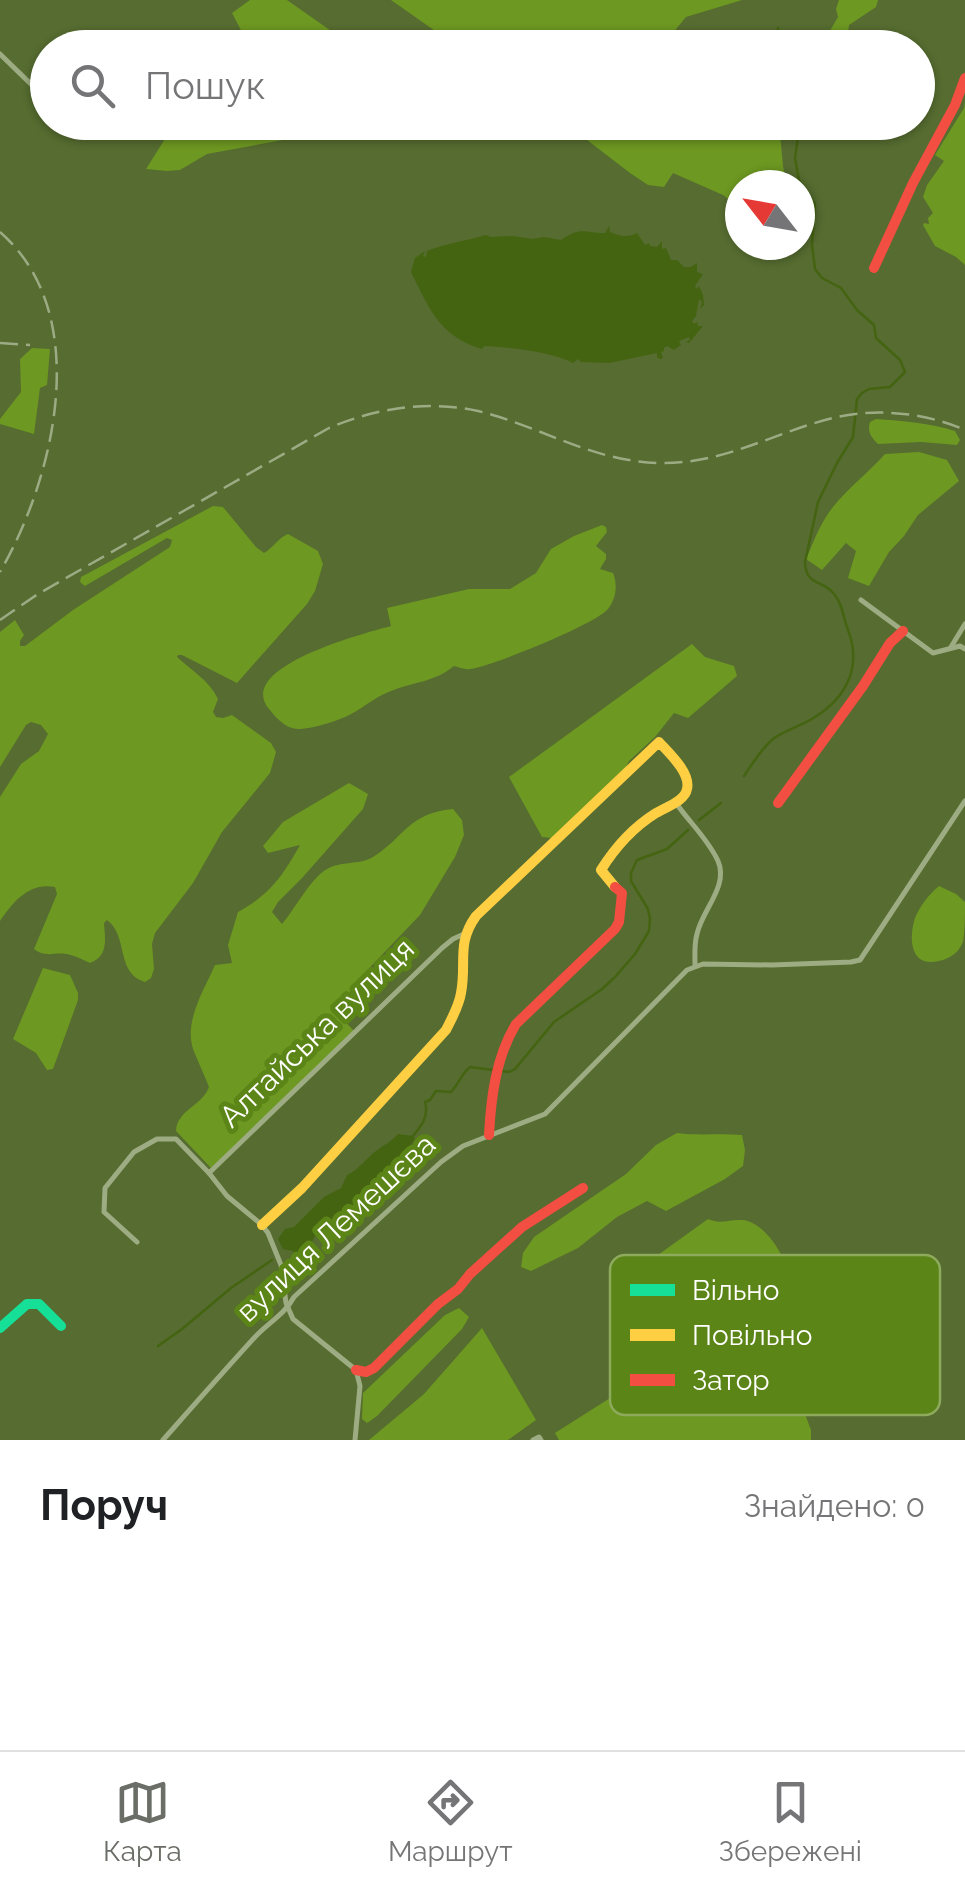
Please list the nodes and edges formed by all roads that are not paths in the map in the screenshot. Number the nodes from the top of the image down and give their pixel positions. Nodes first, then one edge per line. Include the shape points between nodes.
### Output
1 (0, 54) edge
2 (965, 78) edge
3 (30, 83) edge
4 (874, 268) dead end
5 (861, 600) dead end
6 (965, 624) edge
7 (903, 631) junction
8 (953, 648) junction
9 (965, 649) edge
10 (965, 801) edge
11 (676, 803) junction
12 (778, 803) dead end
13 (464, 934) junction
14 (695, 966) junction
15 (489, 1135) junction
16 (209, 1173) junction
17 (582, 1188) dead end
18 (262, 1225) junction
19 (137, 1242) dead end
20 (288, 1308) junction
21 (61, 1326) dead end
22 (0, 1328) edge
23 (356, 1370) junction
24 (164, 1440) edge
25 (354, 1440) edge

1 - 3 street
2 - 4 street
5 - 7 street
6 - 8 street
7 - 8 street via 933,653
7 - 12 street
8 - 9 street
10 - 14 street via 860,960
11 - 13 street, Алтайська вулиця via 689,784 659,742
11 - 14 street via 720,864 718,889 696,938
11 - 15 street via 637,826 601,870 622,894 619,922 507,1037
13 - 16 street, Алтайська вулиця via 446,944
13 - 18 street, Алтайська вулиця via 462,988 446,1030
14 - 15 street, вулиця Лемешєва via 555,1106
15 - 20 street, вулиця Лемешєва via 452,1153
16 - 18 street
16 - 19 street via 176,1139 157,1139 134,1152 105,1188 104,1212
17 - 23 street via 522,1227 374,1368
18 - 20 street via 281,1265
20 - 23 street
20 - 24 street, вулиця Лемешєва
21 - 22 street via 38,1304 28,1304
23 - 25 street

